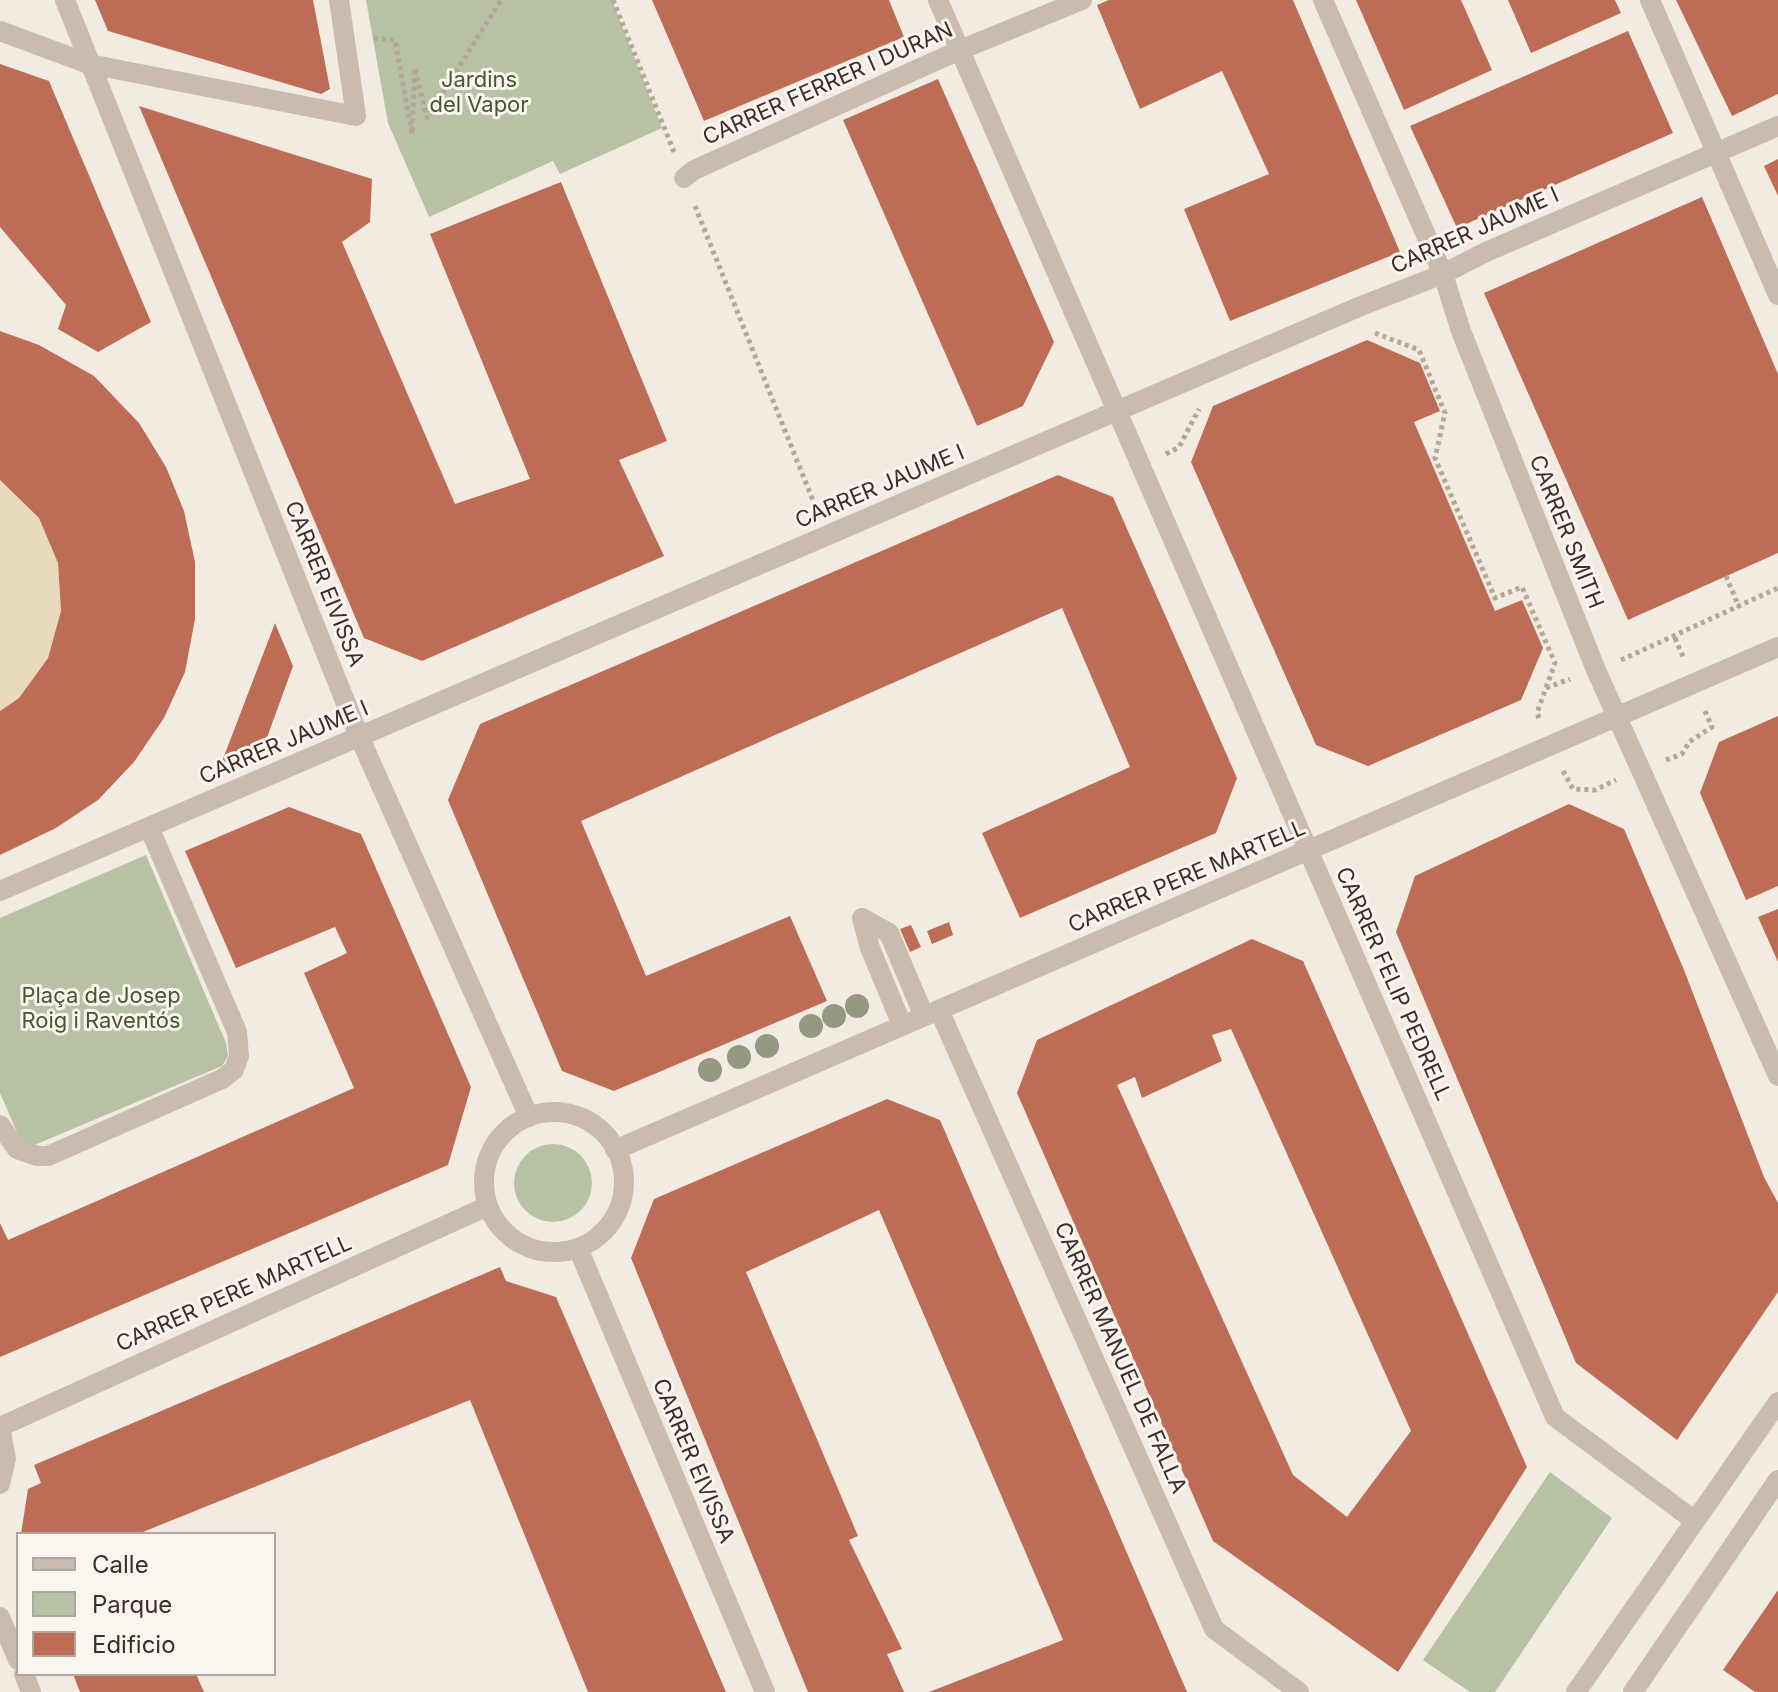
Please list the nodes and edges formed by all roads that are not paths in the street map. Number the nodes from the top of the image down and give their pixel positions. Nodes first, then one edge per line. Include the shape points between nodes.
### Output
1 (65, 0) edge
2 (339, 0) edge
3 (938, 0) edge
4 (1082, 0) edge
5 (1323, 0) edge
6 (1650, 0) edge
7 (0, 31) edge
8 (960, 50) junction
9 (89, 64) junction
10 (1778, 126) edge
11 (1717, 152) junction
12 (684, 178) road end
13 (1443, 274) junction
14 (1778, 295) edge
15 (1117, 411) junction
16 (1778, 647) edge
17 (1616, 717) junction
18 (359, 736) junction
19 (149, 827) junction
20 (1308, 850) junction
21 (0, 891) edge
22 (932, 1013) junction
23 (902, 1025) junction
24 (1778, 1076) edge
25 (529, 1117) junction
26 (0, 1125) edge
27 (615, 1150) junction
28 (488, 1206) junction
29 (578, 1248) junction
30 (1778, 1402) edge
31 (0, 1427) edge
32 (1778, 1480) edge
33 (0, 1484) edge
34 (1695, 1521) junction
35 (0, 1617) edge
36 (16, 1655) edge
37 (765, 1692) edge
38 (1299, 1692) edge
39 (1576, 1692) edge
40 (1633, 1692) edge

1 - 9 street, CARRER EIVISSA
2 - 9 street via 356,116
3 - 8 street, CARRER FELIP PEDRELL
4 - 8 street, CARRER FERRER I DURAN
5 - 13 street, CARRER SMITH
6 - 11 street
7 - 9 street
8 - 12 street, CARRER FERRER I DURAN
8 - 15 street, CARRER FELIP PEDRELL
9 - 18 street, CARRER EIVISSA
10 - 11 street, CARRER JAUME I
11 - 13 street, CARRER JAUME I
11 - 14 street
13 - 15 street, CARRER JAUME I
13 - 17 street, CARRER SMITH via 1476,370
15 - 18 street, CARRER JAUME I
15 - 20 street, CARRER FELIP PEDRELL
16 - 17 street, CARRER PERE MARTELL
17 - 20 street, CARRER PERE MARTELL
17 - 24 street, CARRER SMITH
18 - 19 street, CARRER JAUME I
18 - 25 street, CARRER EIVISSA
19 - 21 street, CARRER JAUME I
19 - 26 street via 237,1032 234,1070 48,1156 17,1149
20 - 22 street, CARRER PERE MARTELL
20 - 34 street, CARRER FELIP PEDRELL via 1555,1417
22 - 23 street, CARRER PERE MARTELL
22 - 23 street, CARRER MANUEL DE FALLA via 889,933 862,918
22 - 38 street, CARRER MANUEL DE FALLA via 1214,1629
23 - 27 street, CARRER PERE MARTELL
25 - 27 street via 569,1114 604,1133
25 - 28 street via 500,1137 490,1153 484,1188
27 - 29 street via 622,1166 622,1200 606,1229
28 - 29 street via 508,1236 524,1245 560,1252
28 - 31 street, CARRER PERE MARTELL
29 - 37 street, CARRER EIVISSA
30 - 34 street
31 - 33 street via 6,1459
32 - 40 street
34 - 39 street
35 - 36 street

